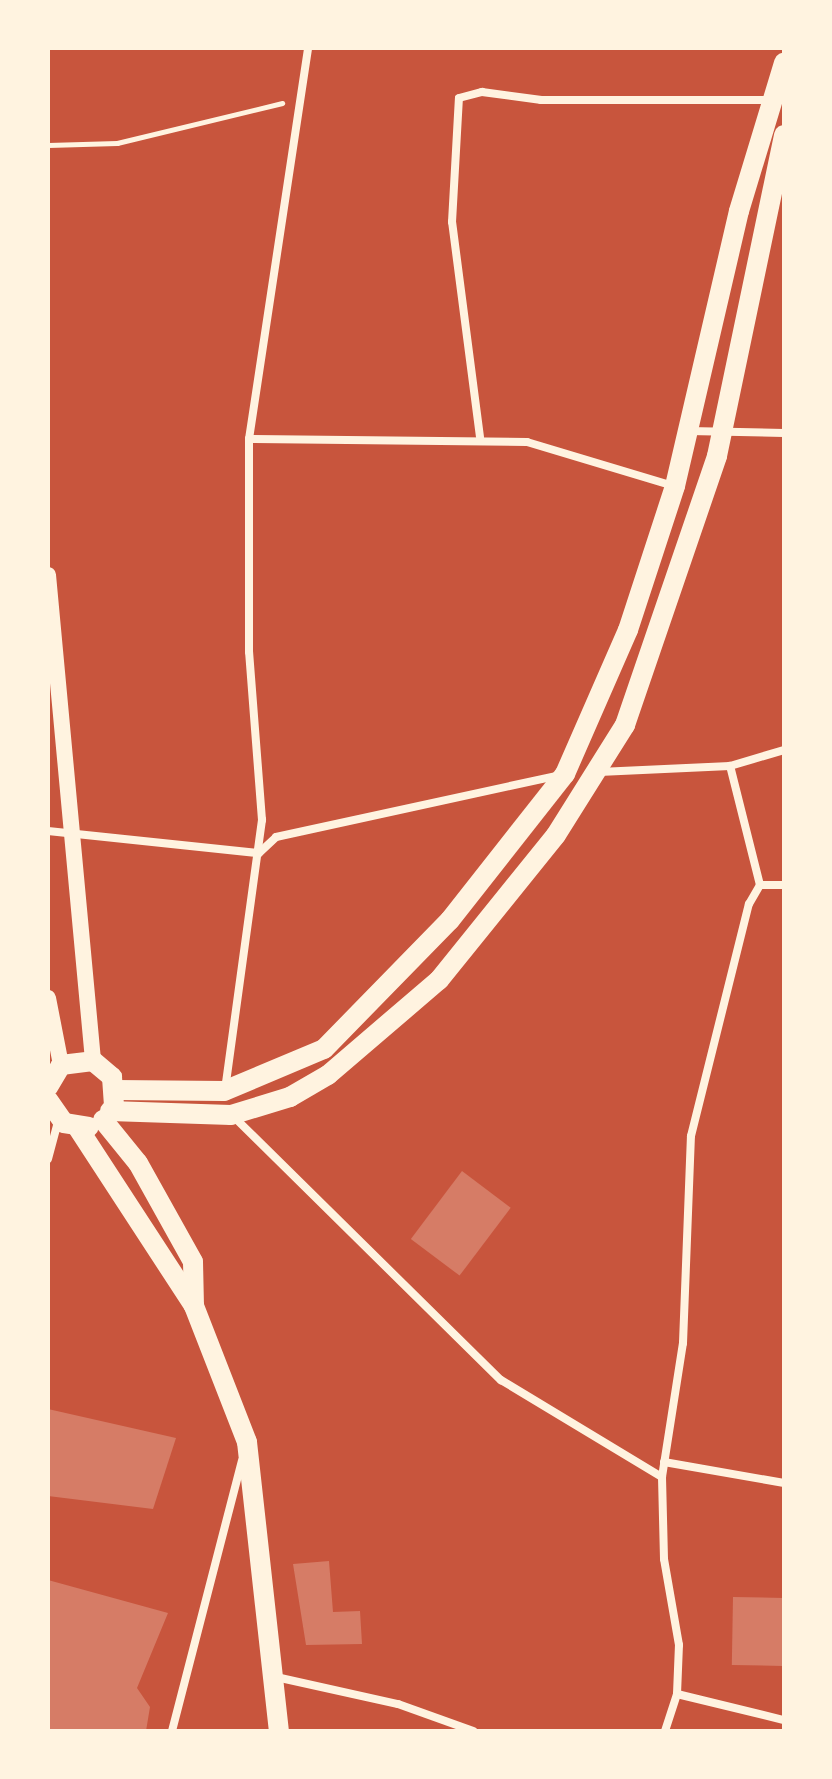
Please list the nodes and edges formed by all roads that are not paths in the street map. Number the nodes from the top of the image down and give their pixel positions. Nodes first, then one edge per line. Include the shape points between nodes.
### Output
1 (308, 48) edge
2 (784, 63) edge
3 (768, 100) junction
4 (784, 135) edge
5 (688, 431) junction
6 (784, 433) edge
7 (720, 434) junction
8 (480, 437) junction
9 (249, 439) junction
10 (675, 486) junction
11 (48, 575) edge
12 (784, 750) edge
13 (730, 766) junction
14 (598, 772) junction
15 (565, 774) junction
16 (48, 831) edge
17 (76, 834) junction
18 (259, 853) junction
19 (760, 885) junction
20 (784, 885) edge
21 (48, 998) edge
22 (93, 1061) junction
23 (115, 1090) junction
24 (224, 1091) junction
25 (54, 1099) edge
26 (231, 1115) junction
27 (107, 1116) junction
28 (48, 1159) edge
29 (194, 1306) junction
30 (247, 1442) junction
31 (664, 1462) junction
32 (662, 1477) junction
33 (784, 1483) edge
34 (276, 1677) junction
35 (677, 1694) junction
36 (784, 1720) edge
37 (172, 1731) edge
38 (279, 1731) edge
39 (473, 1731) edge
40 (665, 1731) edge

1 - 9 street
2 - 3 main road
3 - 5 main road
3 - 8 street via 541,100 482,92 459,98 452,222
4 - 7 main road
5 - 7 street
5 - 10 main road
6 - 7 street
7 - 14 main road via 643,680
8 - 9 street
8 - 10 street via 527,442
9 - 18 street
10 - 15 main road via 628,630
11 - 17 main road
12 - 13 street
13 - 14 street
13 - 19 street
14 - 26 main road via 556,835 410,1010 328,1075 290,1097
15 - 18 street via 276,837
15 - 24 main road via 450,920 324,1049
16 - 17 street
17 - 18 street
17 - 22 main road
18 - 24 street
19 - 20 street
19 - 31 street via 749,904 691,1136 683,1343
21 - 25 main road
22 - 23 main road
22 - 25 main road
23 - 24 main road
23 - 27 main road
25 - 27 main road
25 - 28 street
25 - 29 main road
26 - 27 main road
26 - 32 street via 501,1380
27 - 29 main road via 193,1262
29 - 30 main road
30 - 34 main road
30 - 37 street
31 - 32 street
31 - 33 street
32 - 35 street
34 - 38 main road
34 - 39 street via 398,1704
35 - 36 street
35 - 40 street

